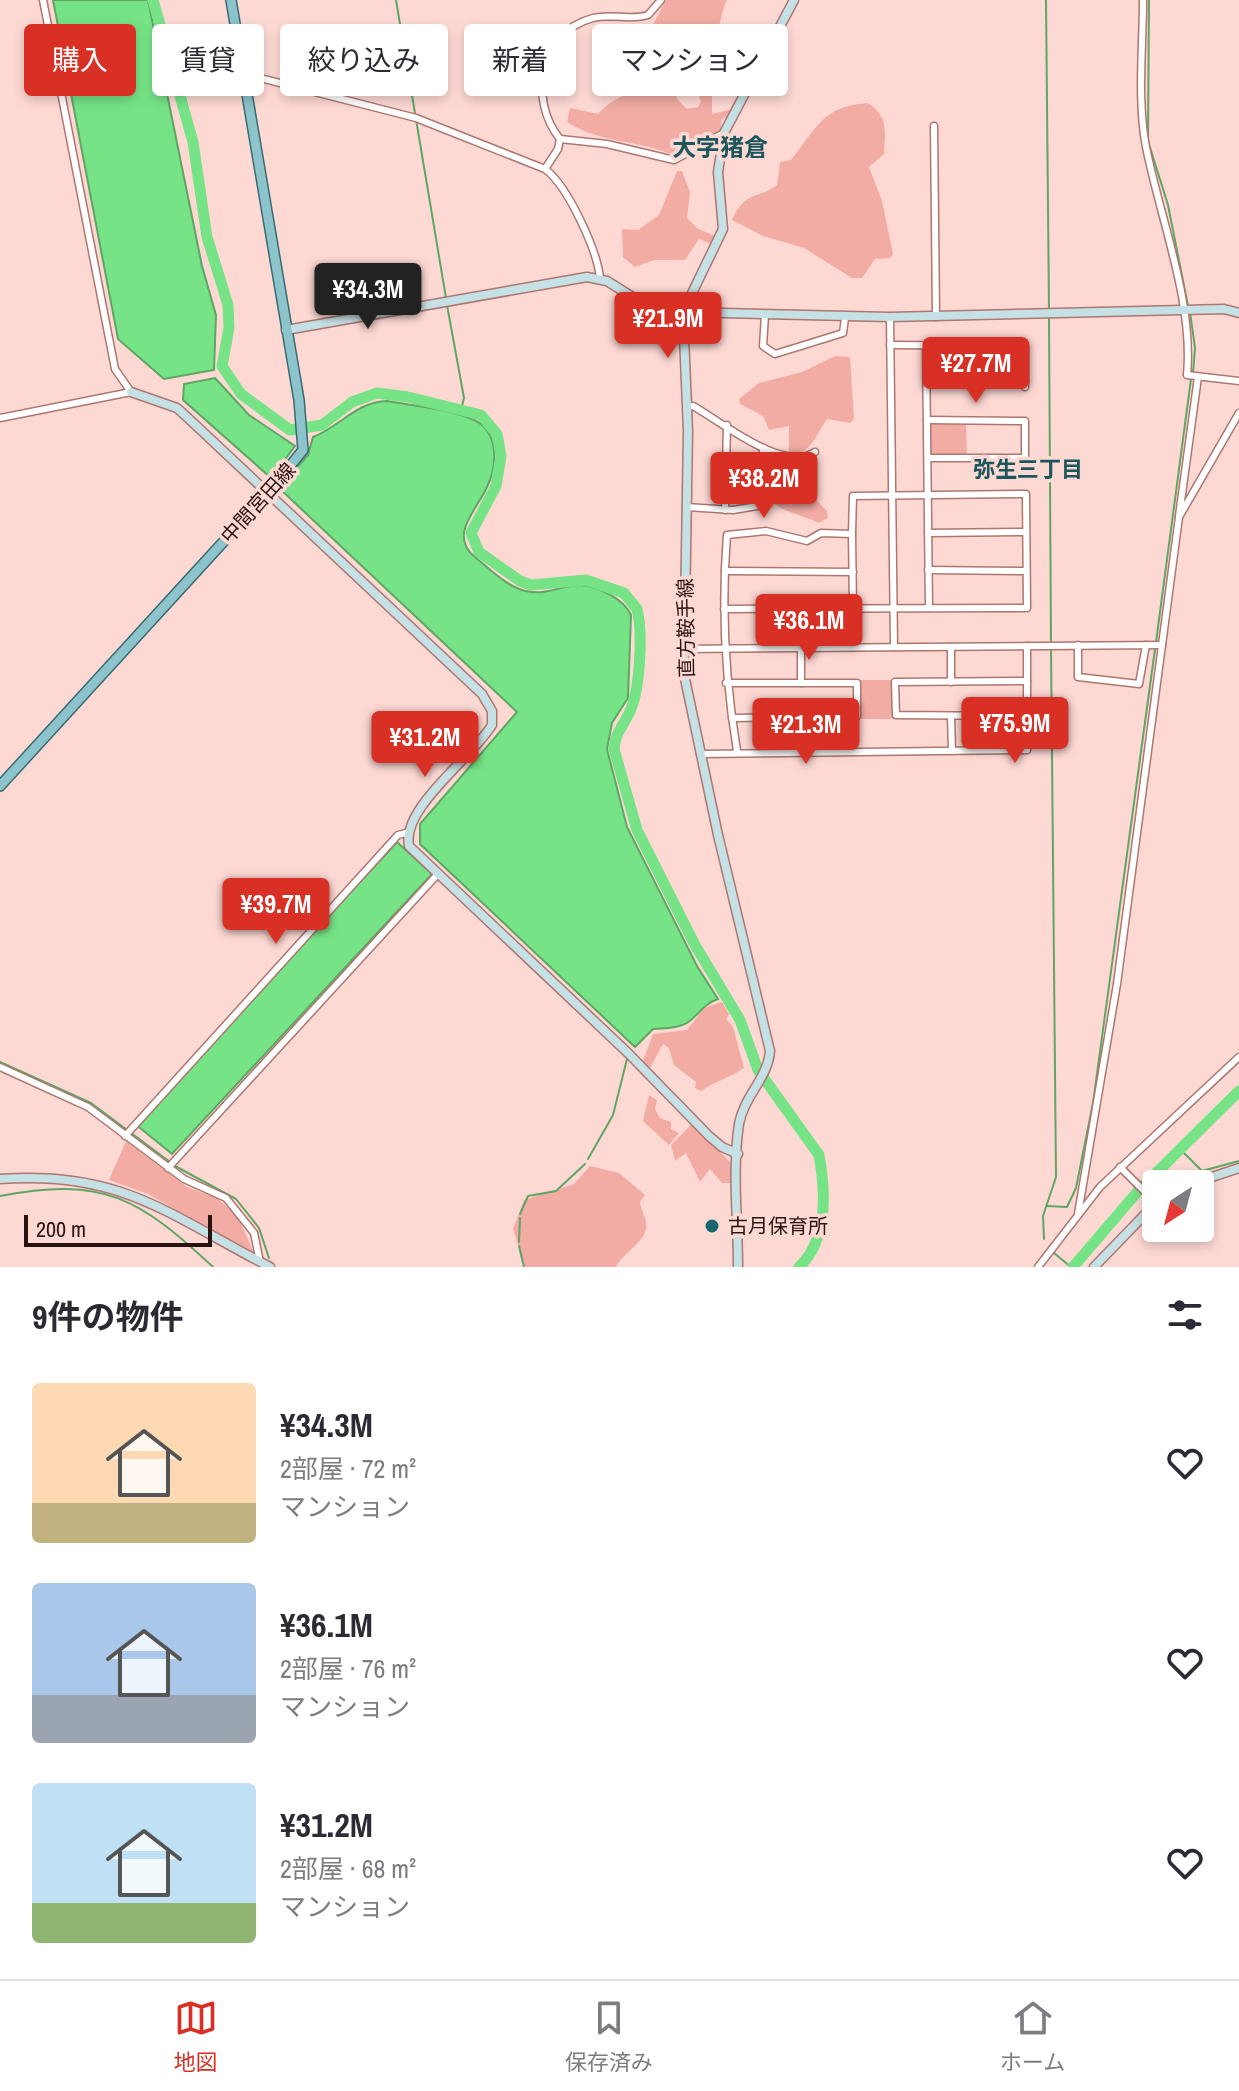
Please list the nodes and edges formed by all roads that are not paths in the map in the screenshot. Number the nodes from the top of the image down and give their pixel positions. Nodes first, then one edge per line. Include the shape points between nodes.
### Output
1 (43, 0) edge
2 (231, 0) edge
3 (661, 0) edge
4 (794, 0) edge
5 (1143, 0) edge
6 (236, 24) edge
7 (264, 79) edge
8 (249, 96) edge
9 (934, 126) dead end
10 (724, 133) junction
11 (560, 139) junction
12 (545, 169) junction
13 (600, 278) junction
14 (1182, 310) junction
15 (683, 312) junction
16 (1239, 313) edge
17 (765, 315) junction
18 (890, 317) junction
19 (936, 317) junction
20 (845, 318) junction
21 (286, 330) junction
22 (890, 345) junction
23 (926, 346) junction
24 (1198, 377) junction
25 (1239, 381) edge
26 (927, 382) junction
27 (131, 392) junction
28 (687, 407) junction
29 (1239, 413) edge
30 (0, 418) edge
31 (927, 420) junction
32 (727, 425) junction
33 (1229, 430) junction
34 (1239, 432) edge
35 (764, 448) junction
36 (815, 452) dead end
37 (928, 458) junction
38 (268, 493) junction
39 (891, 496) junction
40 (928, 496) junction
41 (686, 507) junction
42 (725, 510) junction
43 (1179, 517) junction
44 (1026, 532) junction
45 (928, 533) junction
46 (852, 534) junction
47 (928, 570) junction
48 (725, 571) junction
49 (1026, 571) junction
50 (853, 572) junction
51 (853, 608) junction
52 (893, 608) junction
53 (929, 608) junction
54 (724, 609) junction
55 (1078, 645) junction
56 (1146, 645) junction
57 (1162, 645) junction
58 (1027, 646) junction
59 (801, 647) junction
60 (894, 647) junction
61 (951, 647) junction
62 (682, 649) junction
63 (724, 649) junction
64 (1027, 681) junction
65 (951, 682) junction
66 (726, 683) junction
67 (801, 683) junction
68 (951, 716) junction
69 (1027, 716) junction
70 (800, 717) junction
71 (732, 718) junction
72 (737, 751) junction
73 (801, 751) junction
74 (952, 751) junction
75 (700, 754) junction
76 (0, 786) edge
77 (406, 833) junction
78 (437, 875) junction
79 (1239, 1057) edge
80 (0, 1067) edge
81 (125, 1136) junction
82 (738, 1154) junction
83 (168, 1168) junction
84 (1121, 1168) junction
85 (1239, 1168) edge
86 (1214, 1176) edge
87 (0, 1179) edge
88 (1142, 1188) edge
89 (1078, 1214) junction
90 (1142, 1214) edge
91 (260, 1262) junction
92 (270, 1267) edge
93 (738, 1267) edge
94 (1038, 1267) edge
95 (1094, 1267) edge

1 - 27 street via 115,369
2 - 6 main road, 中間宮田線
3 - 11 street via 648,15 595,17 570,28 556,42 540,88 546,119
4 - 10 street, 直方鞍手線
5 - 14 street via 1145,144
7 - 12 street via 414,117
8 - 21 main road, 中間宮田線
9 - 19 street
10 - 11 street via 674,160
10 - 15 street, 直方鞍手線 via 718,172 723,229
11 - 12 street
12 - 13 street via 560,183
13 - 15 street via 647,306
13 - 21 street
14 - 16 street
14 - 19 street
14 - 24 street via 1190,345 1187,375
15 - 17 street
15 - 28 street, 直方鞍手線
17 - 20 street
17 - 20 street via 763,346 775,354 843,333
18 - 19 street
18 - 20 street
18 - 22 street
21 - 38 main road, 中間宮田線 via 304,440 297,460
22 - 23 street
22 - 39 street
23 - 26 street
23 - 26 street via 1025,346 1025,385
24 - 25 street
24 - 43 street
26 - 31 street
27 - 30 street
27 - 38 street via 177,408
28 - 32 street
28 - 41 street, 直方鞍手線
29 - 33 street
31 - 37 street
31 - 37 street via 1025,421 1025,458
32 - 35 street
32 - 42 street
33 - 34 street
33 - 43 street
35 - 36 street via 789,459
35 - 42 street via 756,474 763,505
37 - 40 street
38 - 76 main road, 中間宮田線
38 - 77 street via 490,705 492,725 484,738 414,815
39 - 40 street
39 - 46 street via 853,496
39 - 52 street
40 - 44 street via 1026,494
40 - 45 street
41 - 42 street
41 - 62 street, 直方鞍手線
43 - 57 street
44 - 45 street
44 - 49 street
45 - 47 street
46 - 48 street via 821,533 807,541 766,531 727,535
46 - 50 street
47 - 49 street
47 - 53 street
48 - 50 street
48 - 54 street
49 - 53 street via 1027,608
50 - 51 street
51 - 52 street
51 - 54 street
52 - 53 street
52 - 60 street
54 - 63 street
55 - 56 street
55 - 56 street via 1078,677 1139,684
55 - 58 street
56 - 57 street
57 - 89 street via 1117,984
58 - 61 street
58 - 64 street
59 - 60 street
59 - 63 street
59 - 67 street
60 - 61 street
61 - 65 street
62 - 63 street
62 - 75 street, 直方鞍手線
63 - 66 street
64 - 65 street
64 - 69 street
65 - 68 street via 895,682 896,715
66 - 67 street
66 - 71 street
67 - 70 street via 857,683 857,716
68 - 69 street
68 - 74 street
69 - 74 street via 1027,750
70 - 71 street
70 - 73 street
71 - 72 street
72 - 73 street
72 - 75 street
73 - 74 street
75 - 82 street, 直方鞍手線 via 770,1051 766,1071 743,1110
77 - 78 street via 409,846
77 - 81 street via 398,835
78 - 82 street via 709,1136
78 - 83 street
79 - 84 street
80 - 81 street via 88,1107
81 - 83 street
82 - 93 street, 直方鞍手線
83 - 91 street via 226,1198 254,1233
84 - 88 street
84 - 89 street
85 - 86 street
87 - 91 street via 70,1179 128,1191
89 - 94 street
90 - 95 street
91 - 92 street

